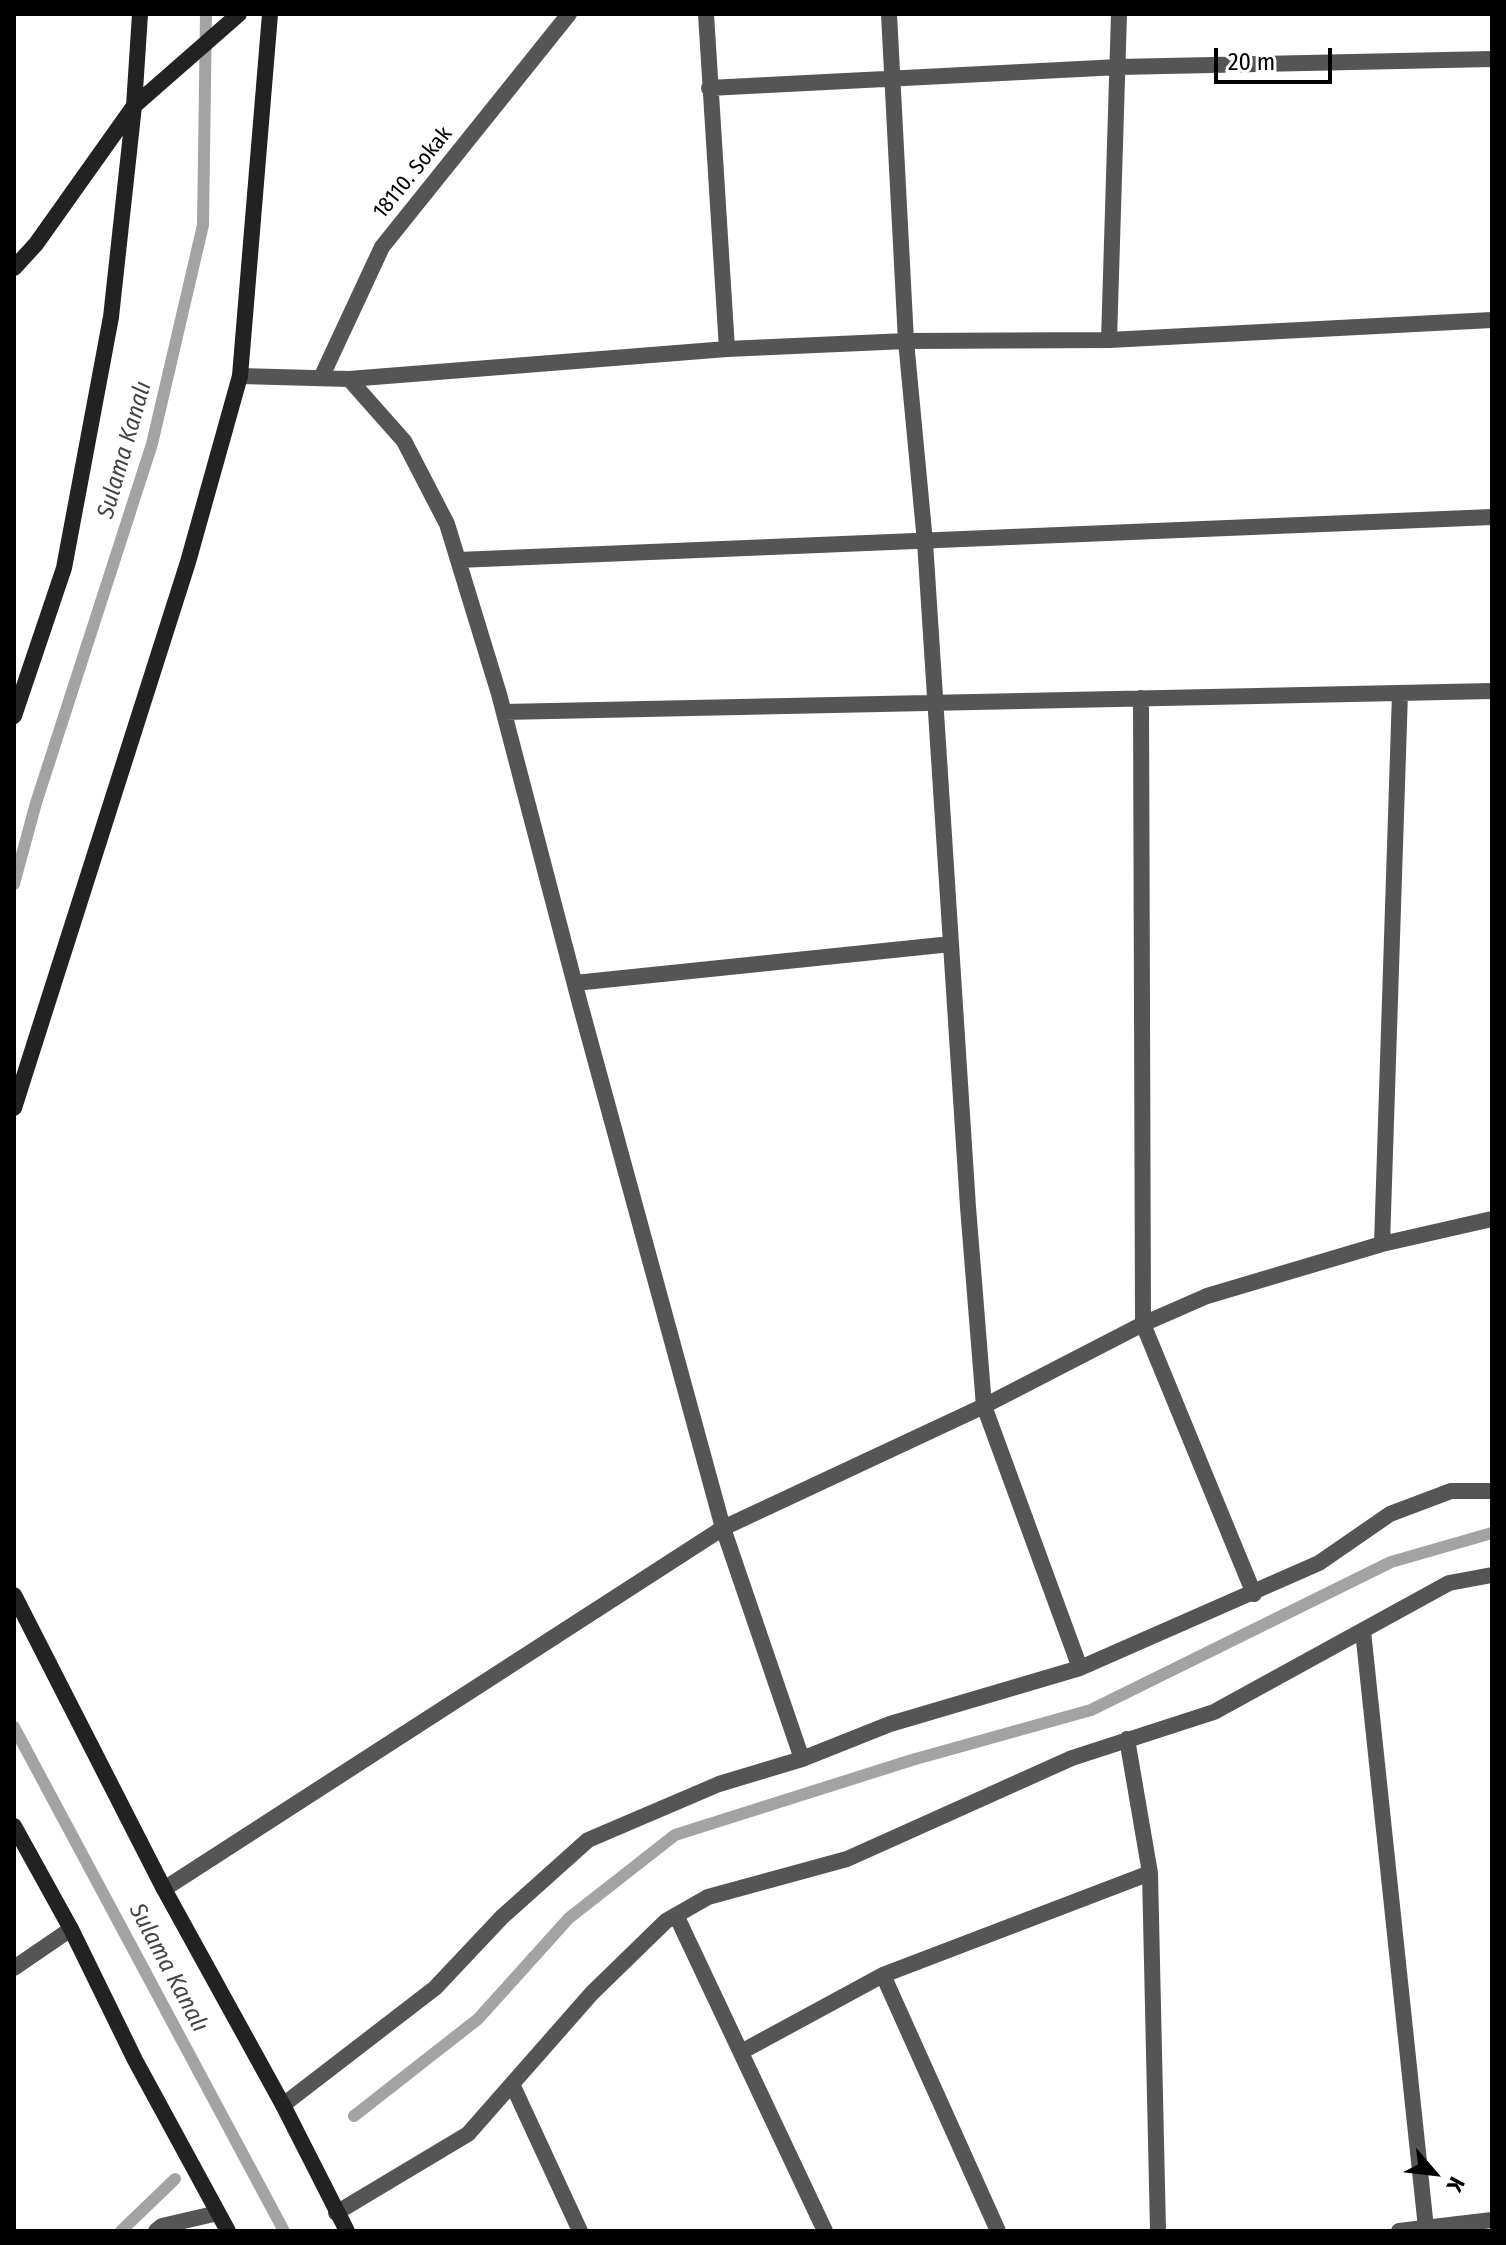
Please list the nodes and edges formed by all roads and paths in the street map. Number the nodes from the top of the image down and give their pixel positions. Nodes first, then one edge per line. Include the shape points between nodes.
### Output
1 (140, 14) edge
2 (239, 14) edge
3 (270, 14) edge
4 (569, 14) edge
5 (706, 14) edge
6 (889, 14) edge
7 (1119, 14) edge
8 (1492, 59) edge
9 (1119, 67) junction
10 (892, 79) junction
11 (709, 88) junction
12 (134, 106) junction
13 (14, 268) edge
14 (1492, 320) edge
15 (1109, 340) junction
16 (906, 341) junction
17 (727, 349) junction
18 (240, 376) junction
19 (321, 378) junction
20 (349, 379) junction
21 (1492, 517) edge
22 (925, 542) junction
23 (458, 560) junction
24 (1492, 691) edge
25 (1400, 693) junction
26 (1141, 698) junction
27 (935, 702) junction
28 (504, 712) junction
29 (14, 716) edge
30 (951, 944) junction
31 (575, 983) junction
32 (14, 1108) edge
33 (1492, 1219) edge
34 (1382, 1244) junction
35 (1143, 1324) junction
36 (984, 1406) junction
37 (1492, 1491) edge
38 (723, 1528) junction
39 (1492, 1575) edge
40 (1254, 1594) junction
41 (14, 1595) edge
42 (1363, 1631) junction
43 (1080, 1668) junction
44 (1127, 1739) junction
45 (802, 1759) junction
46 (14, 1826) edge
47 (1150, 1873) junction
48 (164, 1889) junction
49 (676, 1915) junction
50 (71, 1929) junction
51 (14, 1968) edge
52 (883, 1975) junction
53 (741, 2052) junction
54 (512, 2084) junction
55 (283, 2105) junction
56 (218, 2213) junction
57 (336, 2213) junction
58 (1492, 2220) edge
59 (1426, 2228) junction
60 (156, 2231) edge
61 (228, 2231) edge
62 (347, 2231) edge
63 (580, 2231) edge
64 (825, 2231) edge
65 (998, 2231) edge
66 (1158, 2231) edge
67 (1399, 2231) edge

1 - 12 street
2 - 12 street
3 - 18 street
4 - 19 street, 18110. Sokak via 382,247
5 - 11 street
6 - 10 street
7 - 9 street
8 - 9 street
9 - 10 street
9 - 15 street
10 - 11 street
10 - 16 street
11 - 17 street
12 - 13 street
12 - 29 street via 111,317 64,568
14 - 15 street
15 - 16 street
16 - 17 street
16 - 22 street
17 - 20 street
18 - 19 street
18 - 32 street via 188,562
19 - 20 street
20 - 23 street via 404,441 447,524
21 - 22 street
22 - 23 street
22 - 27 street
23 - 28 street
24 - 25 street
25 - 26 street
25 - 34 street
26 - 27 street
26 - 35 street
27 - 28 street
27 - 30 street
28 - 31 street
30 - 31 street
30 - 36 street
31 - 38 street
33 - 34 street
34 - 35 street via 1207,1296
35 - 36 street
35 - 40 street
36 - 38 street
36 - 43 street
37 - 40 street via 1451,1491 1390,1514 1319,1563
38 - 45 street
38 - 48 street
39 - 42 street via 1449,1583
40 - 43 street
41 - 48 street
42 - 44 street via 1214,1712
42 - 59 street
43 - 45 street via 890,1724
44 - 47 street
44 - 49 street via 1072,1758 847,1859 708,1897
45 - 55 street via 719,1784 588,1840 502,1917 435,1988
46 - 50 street
47 - 52 street
47 - 66 street
48 - 55 street
49 - 53 street
49 - 54 street via 592,1993
50 - 51 street
50 - 56 street
52 - 53 street
52 - 65 street
53 - 64 street
54 - 57 street via 468,2134
54 - 63 street
55 - 57 street
56 - 60 street
56 - 61 street
57 - 62 street
58 - 59 street
59 - 67 street

